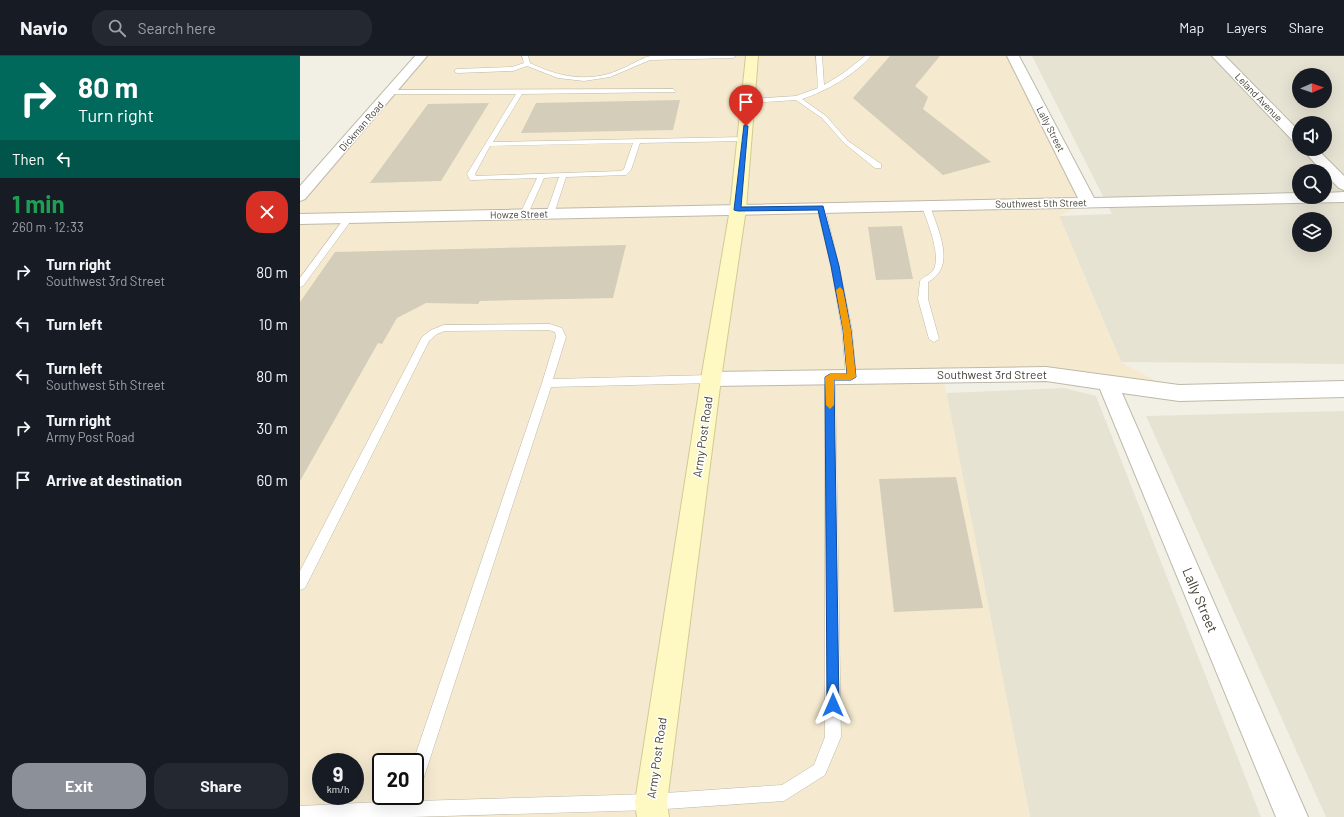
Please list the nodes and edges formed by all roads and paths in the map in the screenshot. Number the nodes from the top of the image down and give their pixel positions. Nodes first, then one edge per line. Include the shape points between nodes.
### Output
1 (421, 56) edge
2 (525, 56) edge
3 (695, 56) edge
4 (733, 56) edge
5 (752, 56) edge
6 (819, 56) edge
7 (868, 56) edge
8 (1013, 56) edge
9 (1218, 56) edge
10 (649, 57) edge
11 (527, 64) junction
12 (457, 71) dead end
13 (821, 87) junction
14 (673, 91) dead end
15 (390, 92) junction
16 (520, 92) junction
17 (797, 98) junction
18 (748, 101) junction
19 (1292, 132) edge
20 (744, 139) junction
21 (637, 141) junction
22 (488, 144) junction
23 (1316, 156) edge
24 (878, 166) dead end
25 (563, 176) junction
26 (541, 177) junction
27 (1344, 185) edge
28 (300, 196) edge
29 (1344, 197) edge
30 (1088, 202) junction
31 (926, 206) junction
32 (820, 208) junction
33 (738, 210) junction
34 (524, 214) junction
35 (550, 214) junction
36 (349, 218) junction
37 (300, 219) edge
38 (300, 284) edge
39 (934, 339) dead end
40 (830, 377) junction
41 (851, 377) junction
42 (711, 378) junction
43 (547, 383) junction
44 (1108, 383) junction
45 (1344, 389) edge
46 (300, 584) edge
47 (424, 753) edge
48 (406, 807) edge
49 (650, 812) edge
50 (300, 814) edge
51 (1292, 817) edge

1 - 15 street, Dickman Road
2 - 11 lane
3 - 4 lane
3 - 10 lane
5 - 18 main road, Army Post Road
6 - 13 lane
7 - 13 lane via 843,76
8 - 30 street, Lally Street
9 - 19 street, Leland Avenue
10 - 11 lane via 620,72 588,78 569,79 552,76
11 - 12 lane via 513,69
13 - 17 lane
14 - 16 lane
15 - 16 lane
15 - 28 street, Dickman Road
16 - 22 lane
17 - 18 lane
17 - 24 lane via 824,117 846,142
18 - 20 main road, Army Post Road
20 - 21 lane
20 - 33 main road, Army Post Road
21 - 22 lane
21 - 25 lane via 627,170 623,173
22 - 26 lane via 471,174 473,178
23 - 27 street
25 - 26 lane
25 - 35 lane
26 - 34 lane
29 - 30 street, Southwest 5th Street
30 - 31 street, Southwest 5th Street
31 - 32 street, Southwest 5th Street
31 - 39 lane via 940,260 935,275 924,281 923,299
32 - 33 street, Southwest 5th Street
32 - 41 lane via 835,266 847,330
33 - 35 street, Howze Street
33 - 42 main road, Army Post Road
34 - 35 street, Howze Street
34 - 36 street, Howze Street
36 - 37 street, Howze Street
36 - 38 lane
40 - 41 street, Southwest 3rd Street
40 - 42 street, Southwest 3rd Street
40 - 49 lane via 833,737 820,770 784,793
41 - 44 street, Southwest 3rd Street via 1046,374
42 - 43 lane
42 - 49 main road, Army Post Road
43 - 46 lane via 561,337 559,330 550,327 444,328 425,339
43 - 47 lane
44 - 45 street, Southwest 3rd Street via 1178,393
44 - 51 street, Lally Street
48 - 49 lane
48 - 50 lane

